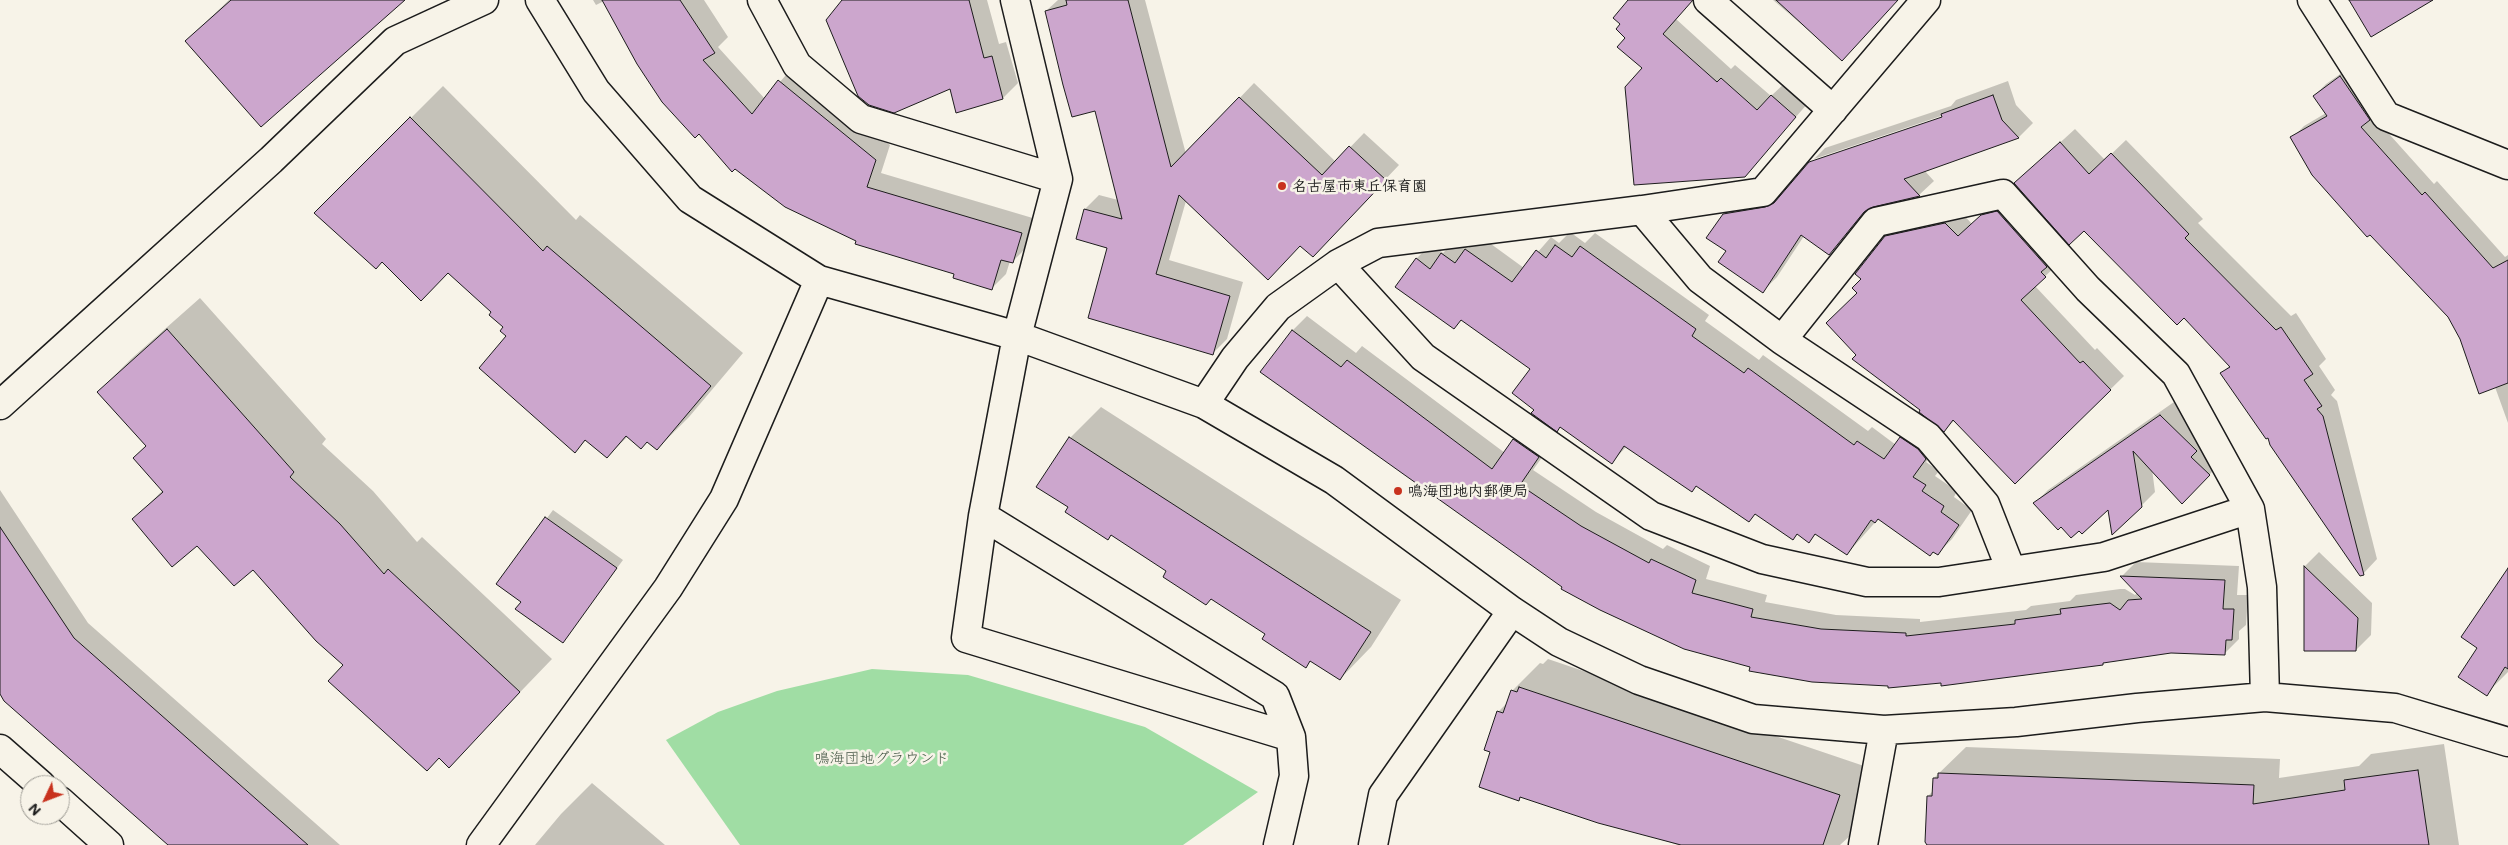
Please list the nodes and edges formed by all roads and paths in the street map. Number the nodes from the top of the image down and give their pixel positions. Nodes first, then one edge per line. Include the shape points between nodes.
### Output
1 (484, 0) edge
2 (540, 0) edge
3 (762, 0) edge
4 (1015, 0) edge
5 (1708, 0) edge
6 (2312, 0) edge
7 (1920, 2) edge
8 (1833, 110) junction
9 (2508, 165) edge
10 (1058, 179) junction
11 (1642, 210) junction
12 (1338, 264) junction
13 (819, 280) junction
14 (1017, 336) junction
15 (1782, 340) junction
16 (1204, 404) junction
17 (0, 405) edge
18 (2250, 509) junction
19 (983, 516) junction
20 (2011, 570) junction
21 (1512, 611) junction
22 (2265, 697) junction
23 (1884, 730) junction
24 (1291, 737) junction
25 (2508, 742) edge
26 (0, 749) edge
27 (30, 775) edge
28 (70, 811) edge
29 (110, 845) edge
30 (481, 845) edge
31 (1278, 845) edge
32 (1372, 845) edge
33 (1863, 845) edge

1 - 17 street via 396,40 271,160
2 - 13 street via 596,91 690,199
3 - 10 street via 797,65 861,119
4 - 10 street
5 - 8 street
6 - 9 street via 2386,116
7 - 8 street
8 - 11 street via 1763,192
10 - 14 street
11 - 12 street via 1378,243
11 - 15 street via 1700,279
12 - 16 street via 1278,307 1235,358
12 - 20 street via 1422,356 1651,516 1762,560 1867,582 1939,582
13 - 14 street
13 - 30 street via 724,499 668,588
14 - 16 street
14 - 19 street
15 - 18 street via 1876,222 2003,194 2088,289 2176,374
15 - 20 street via 1928,437 1985,504
16 - 21 street via 1334,480
18 - 20 street via 2104,557
18 - 22 street via 2262,587
19 - 24 street via 1275,696
19 - 24 street via 966,638
21 - 23 street via 1559,642 1639,680 1753,719
21 - 32 street via 1383,795
22 - 23 street via 2016,722
22 - 25 street via 2395,708
23 - 33 street
24 - 31 street via 1294,776
26 - 27 street
28 - 29 street

